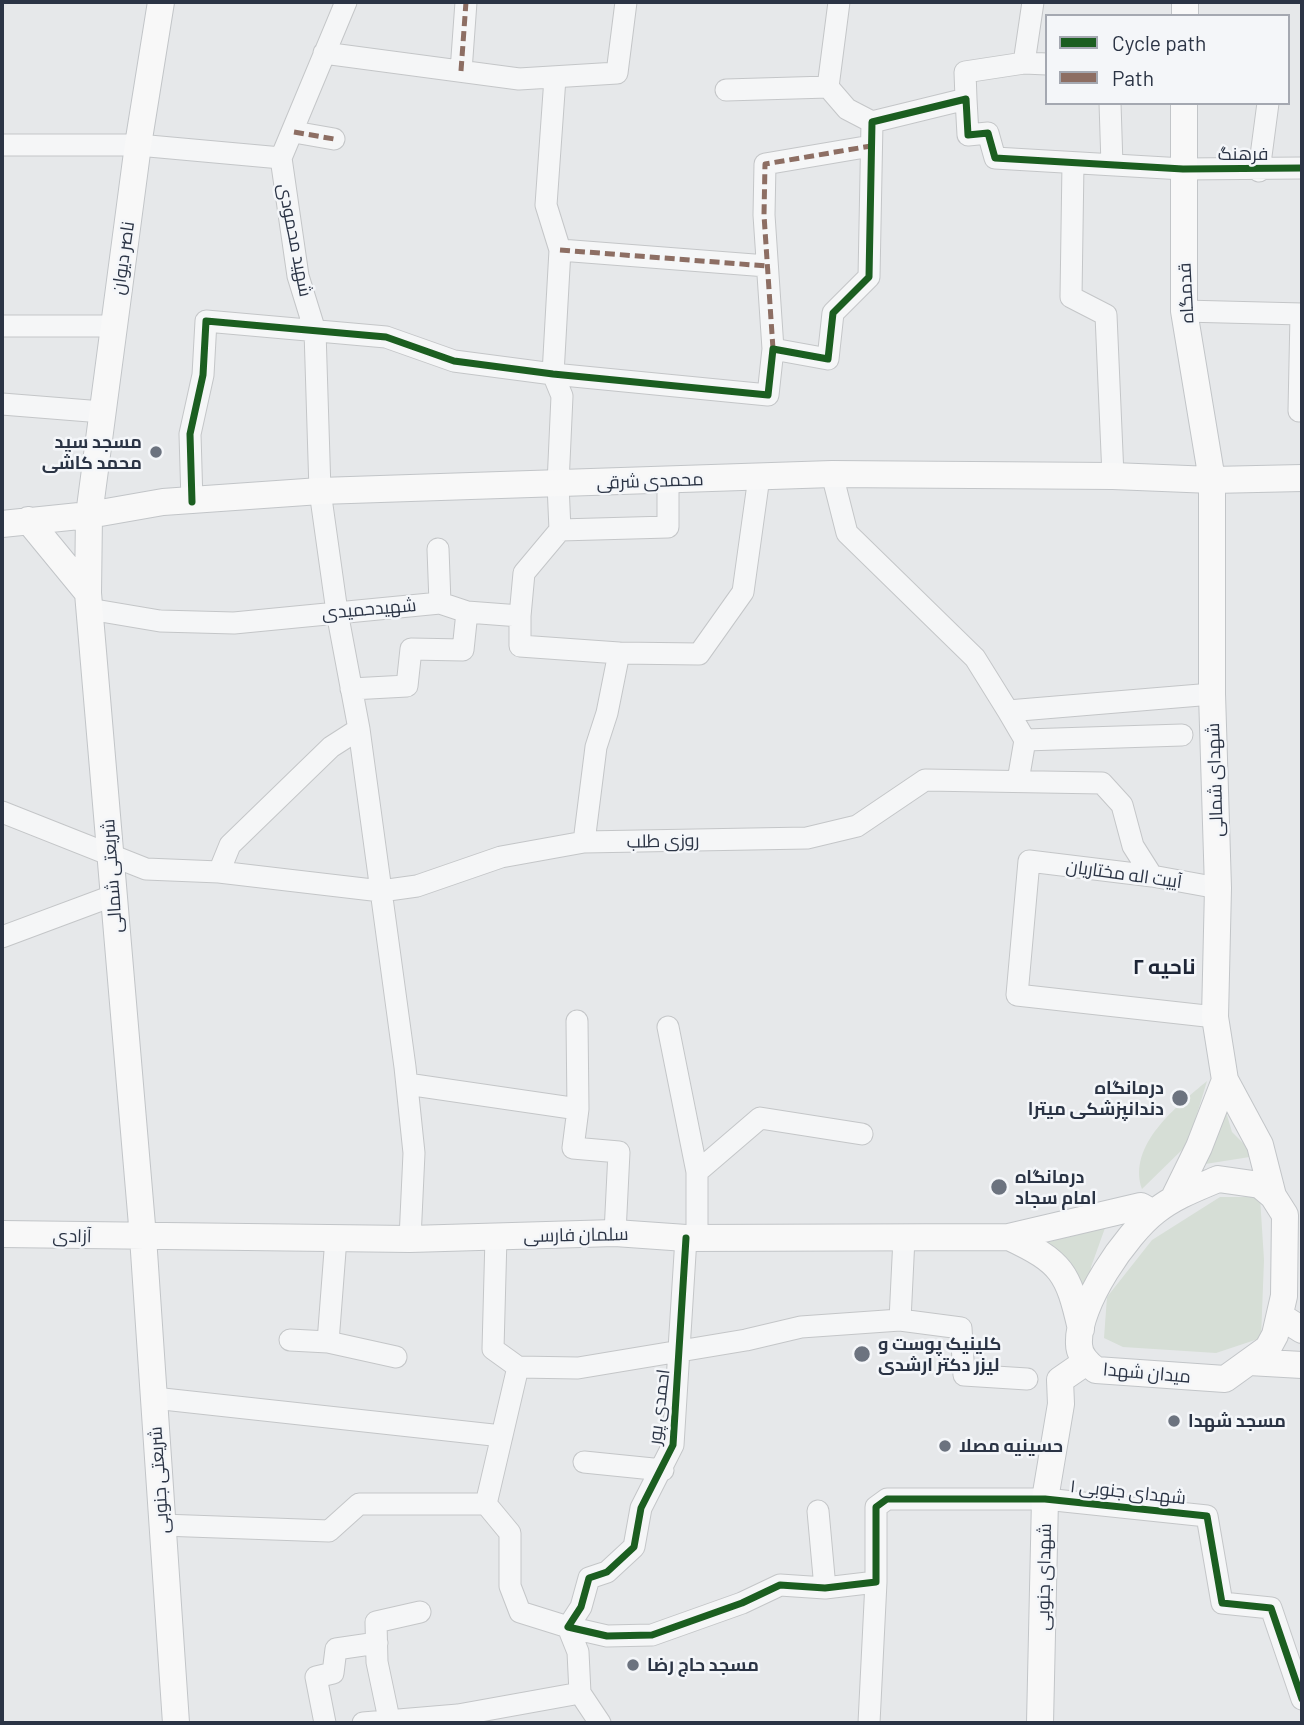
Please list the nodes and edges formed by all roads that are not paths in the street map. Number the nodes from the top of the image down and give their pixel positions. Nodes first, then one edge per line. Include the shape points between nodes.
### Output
1 (161, 2) edge
2 (346, 2) edge
3 (466, 2) edge
4 (626, 2) edge
5 (839, 2) edge
6 (1033, 2) edge
7 (324, 53) junction
8 (1024, 63) junction
9 (1045, 64) edge
10 (461, 71) junction
11 (555, 78) junction
12 (828, 86) junction
13 (726, 90) dead end
14 (966, 99) junction
15 (1110, 105) edge
16 (1184, 105) edge
17 (1268, 105) edge
18 (872, 122) junction
19 (294, 132) junction
20 (334, 139) dead end
21 (2, 145) edge
22 (138, 145) junction
23 (871, 146) junction
24 (281, 158) junction
25 (1073, 163) junction
26 (1112, 165) junction
27 (1302, 168) edge
28 (1183, 169) junction
29 (1259, 171) junction
30 (560, 250) junction
31 (768, 266) junction
32 (1184, 311) junction
33 (1302, 314) edge
34 (2, 326) edge
35 (114, 326) junction
36 (315, 331) junction
37 (773, 349) junction
38 (553, 374) junction
39 (2, 404) edge
40 (1300, 411) dead end
41 (103, 412) junction
42 (832, 474) junction
43 (1112, 476) junction
44 (759, 477) junction
45 (1302, 478) edge
46 (668, 480) junction
47 (1212, 481) junction
48 (558, 484) junction
49 (320, 491) junction
50 (192, 502) junction
51 (89, 515) junction
52 (15, 522) edge
53 (560, 530) junction
54 (438, 549) dead end
55 (89, 601) junction
56 (439, 603) junction
57 (337, 612) junction
58 (467, 612) junction
59 (520, 616) junction
60 (619, 653) junction
61 (351, 689) junction
62 (1212, 694) junction
63 (1008, 710) junction
64 (359, 729) junction
65 (1182, 735) dead end
66 (1026, 740) junction
67 (1018, 781) junction
68 (2, 811) edge
69 (584, 842) junction
70 (111, 855) junction
71 (219, 872) junction
72 (1152, 876) junction
73 (1218, 888) junction
74 (381, 891) junction
75 (112, 896) junction
76 (2, 937) edge
77 (1215, 1017) junction
78 (577, 1021) dead end
79 (668, 1027) dead end
80 (1225, 1080) junction
81 (407, 1084) junction
82 (578, 1110) junction
83 (862, 1134) dead end
84 (697, 1172) junction
85 (1273, 1196) junction
86 (1164, 1206) junction
87 (615, 1233) junction
88 (2, 1234) edge
89 (143, 1237) junction
90 (496, 1237) junction
91 (1009, 1237) junction
92 (336, 1238) junction
93 (692, 1238) junction
94 (904, 1238) junction
95 (410, 1239) junction
96 (1280, 1316) junction
97 (900, 1320) junction
98 (1081, 1329) junction
99 (1302, 1330) edge
100 (290, 1340) dead end
101 (328, 1342) junction
102 (681, 1350) junction
103 (396, 1357) dead end
104 (1086, 1362) junction
105 (1250, 1362) junction
106 (1302, 1365) edge
107 (518, 1367) junction
108 (1027, 1379) dead end
109 (154, 1398) junction
110 (502, 1436) junction
111 (584, 1462) dead end
112 (663, 1470) junction
113 (1045, 1499) junction
114 (486, 1504) junction
115 (818, 1511) dead end
116 (162, 1525) junction
117 (876, 1582) junction
118 (825, 1588) junction
119 (420, 1612) dead end
120 (568, 1627) junction
121 (377, 1643) junction
122 (580, 1693) junction
123 (1302, 1699) edge
124 (389, 1719) junction
125 (176, 1723) edge
126 (325, 1723) edge
127 (363, 1723) edge
128 (600, 1723) edge
129 (869, 1723) edge
130 (1040, 1723) edge

1 - 22 main road, ناصر دیوان
2 - 7 street, شهید محمودی
3 - 10 street
4 - 11 street via 617,73
5 - 12 street
6 - 8 street
7 - 10 street
7 - 19 street, شهید محمودی
8 - 9 street
8 - 14 street via 965,72
10 - 11 street via 519,79
11 - 30 street via 546,205
12 - 13 street
12 - 18 street via 847,109
14 - 18 street
14 - 25 street, فرهنگ via 968,135 988,133 995,158
15 - 26 street
16 - 28 main road, قدمگاه
17 - 29 street
18 - 23 street
19 - 20 street
19 - 24 street, شهید محمودی
21 - 22 street
22 - 24 street
22 - 35 main road, ناصر دیوان
23 - 31 street via 765,164
23 - 37 street via 869,277 833,313 828,359
24 - 36 street, شهید محمودی via 298,276
25 - 26 street, فرهنگ
25 - 43 street via 1071,297 1105,315
26 - 28 street, فرهنگ
27 - 29 street, فرهنگ
28 - 29 street, فرهنگ
28 - 32 main road, قدمگاه
30 - 31 street
30 - 38 street
31 - 37 street
32 - 33 street
32 - 47 main road, قدمگاه
33 - 40 street
34 - 35 street
35 - 41 main road, ناصر دیوان
36 - 38 street via 386,337 454,361
36 - 49 street, شهید محمودی
36 - 50 street via 206,321 203,375 190,434
37 - 38 street via 768,395
38 - 48 street via 562,396
39 - 41 street
41 - 51 main road, ناصر دیوان
42 - 43 main road, محمدی شرقی
42 - 44 main road, محمدی شرقی
42 - 63 street via 848,533 975,658
43 - 47 main road, محمدی شرقی
44 - 46 main road, محمدی شرقی
44 - 60 street via 743,592 699,654
45 - 47 main road, محمدی شرقی
46 - 48 main road, محمدی شرقی
46 - 53 street via 668,527
47 - 62 main road, شهدای شمالی
48 - 49 main road, محمدی شرقی
48 - 53 street
49 - 50 main road, محمدی شرقی
49 - 57 street, شهید محمودی
50 - 51 main road, محمدی شرقی via 163,502
51 - 52 main road, محمدی شرقی
51 - 55 main road, شریعتی شمالی
52 - 55 main road
53 - 59 street via 524,573
54 - 56 street
55 - 57 street, شهیدحمیدی via 160,621 234,624
55 - 70 main road, شریعتی شمالی
56 - 57 street, شهیدحمیدی
56 - 58 street, شهیدحمیدی
57 - 61 street, شهید محمودی
58 - 59 street, شهیدحمیدی
58 - 61 street via 463,649 411,649 407,686
59 - 60 street via 520,646
60 - 69 street via 596,747
61 - 64 street, شهید محمودی
62 - 63 street
62 - 73 main road, شهدای شمالی
63 - 66 street
64 - 71 street via 331,747 230,845
64 - 74 street, شهید محمودی
65 - 66 street
66 - 67 street
67 - 69 street, روزی طلب via 925,780 857,826 807,838
67 - 72 street, روزی طلب via 1102,783 1122,805 1133,846
68 - 70 street, روزی طلب
69 - 74 street, روزی طلب via 501,857 417,886
70 - 71 street, روزی طلب via 146,869
70 - 75 main road, شریعتی شمالی
71 - 74 street, روزی طلب
72 - 73 street, آییت اله مختاریان
72 - 77 street, آییت اله مختاریان via 1028,861 1017,995
73 - 77 main road, شهدای شمالی
74 - 81 street, شهید محمودی
75 - 76 street
75 - 89 main road, شریعتی شمالی
77 - 80 main road, شهدای شمالی
78 - 82 street
79 - 84 street, احمدی پور
80 - 85 main road via 1260,1145
80 - 86 main road via 1199,1147
81 - 82 street
81 - 95 street, شهید محمودی via 414,1153
82 - 87 street via 573,1148 619,1152
83 - 84 street via 760,1118
84 - 93 street, احمدی پور
85 - 86 main road, میدان شهدا via 1260,1185 1219,1179
85 - 96 main road, میدان شهدا via 1285,1215
86 - 91 main road, سلمان فارسی via 1141,1206
86 - 98 main road, میدان شهدا via 1114,1257
87 - 90 main road, سلمان فارسی
87 - 93 main road, سلمان فارسی
88 - 89 main road, آزادی
89 - 92 main road, سلمان فارسی
89 - 109 main road, شریعتی جنوبی
90 - 95 main road, سلمان فارسی
90 - 107 street via 493,1349
91 - 94 main road, سلمان فارسی
91 - 98 main road, سلمان فارسی via 1045,1254 1071,1286
92 - 95 main road, سلمان فارسی
92 - 101 street
93 - 94 main road, سلمان فارسی
93 - 102 street, احمدی پور
94 - 97 street
96 - 99 main road
96 - 105 main road, میدان شهدا via 1268,1348
97 - 102 street via 801,1327
97 - 108 street via 961,1328 964,1375
98 - 104 main road, میدان شهدا via 1079,1346
100 - 101 street
101 - 103 street
102 - 107 street via 578,1368
102 - 112 street, احمدی پور via 673,1446
104 - 105 main road, میدان شهدا via 1104,1373 1225,1379
104 - 113 main road, شهدای جنوبی via 1060,1380 1061,1404
105 - 106 main road
107 - 110 street
109 - 110 street
109 - 116 main road, شریعتی جنوبی
110 - 114 street
111 - 112 street
112 - 120 street, احمدی پور via 641,1508 634,1547 607,1572 589,1578 581,1607
113 - 117 street, ۱ شهدای جنوبی via 887,1499 876,1507
113 - 123 street, ۱ شهدای جنوبی via 1207,1516 1222,1604 1271,1608
113 - 130 main road, شهدای جنوبی
114 - 116 street via 359,1504 329,1531
114 - 120 street via 510,1533 510,1586 520,1612
115 - 118 street
116 - 125 main road, شریعتی جنوبی
117 - 118 street
117 - 129 street
118 - 120 street via 779,1585 652,1635 607,1636
119 - 121 street via 376,1622
120 - 122 street via 578,1652
121 - 124 street
121 - 126 street via 336,1649 333,1673 316,1677
122 - 124 street via 457,1715
122 - 128 street
124 - 127 street

